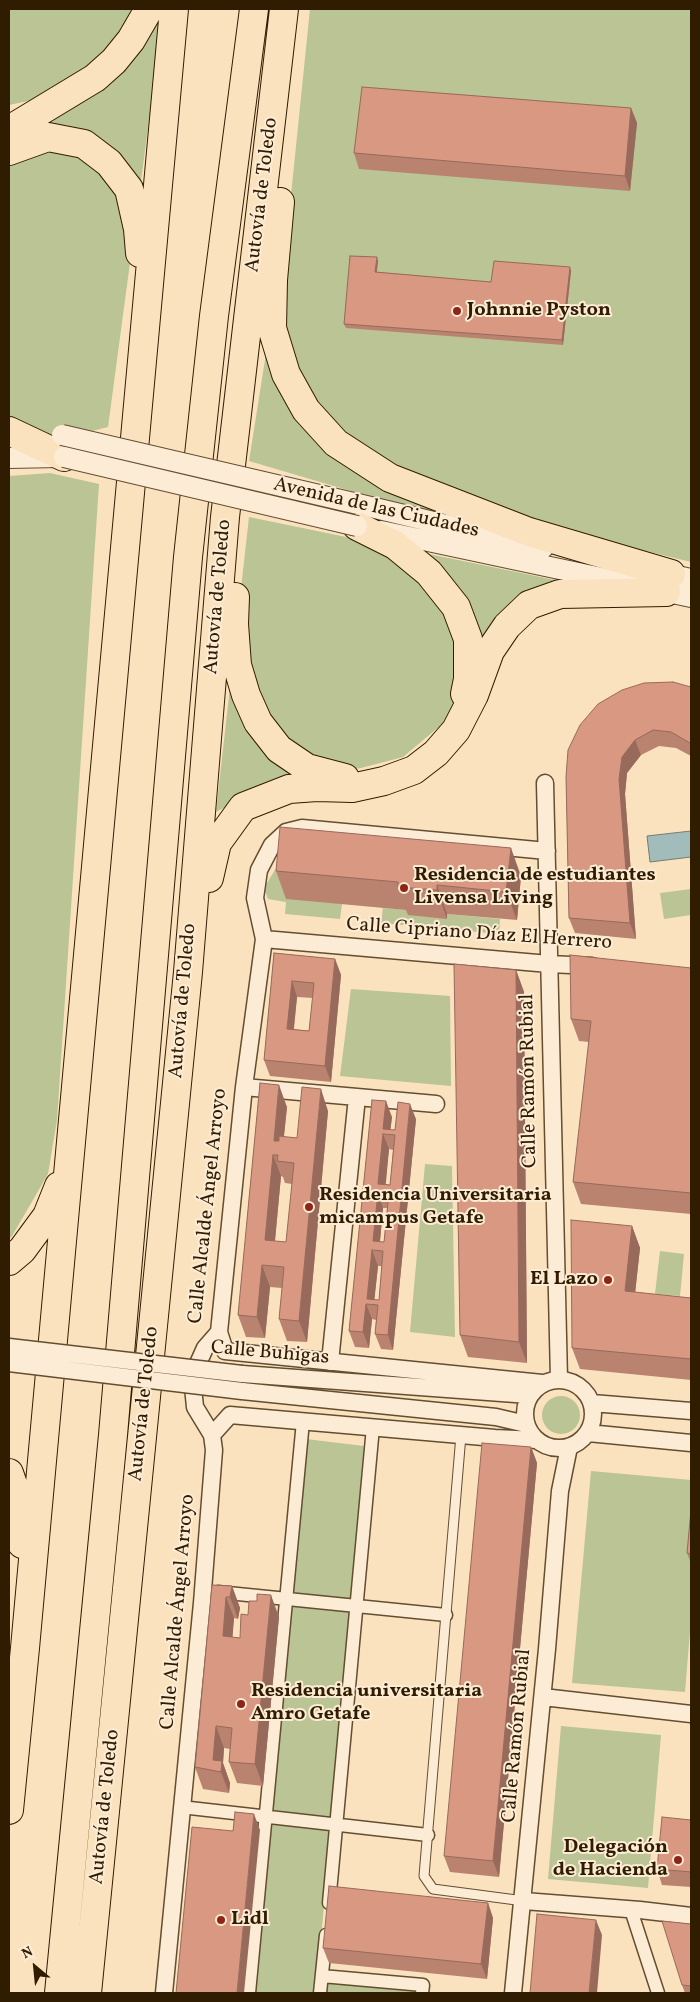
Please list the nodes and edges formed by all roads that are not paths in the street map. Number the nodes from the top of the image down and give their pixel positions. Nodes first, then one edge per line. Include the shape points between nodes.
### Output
1 (149, 9) edge
2 (174, 9) edge
3 (254, 9) edge
4 (283, 21) edge
5 (67, 96) junction
6 (9, 116) edge
7 (9, 130) edge
8 (9, 151) edge
9 (145, 322) junction
10 (9, 415) edge
11 (9, 431) edge
12 (63, 446) junction
13 (9, 458) edge
14 (358, 515) junction
15 (225, 517) junction
16 (680, 586) edge
17 (456, 730) junction
18 (384, 781) junction
19 (545, 783) dead end
20 (547, 851) junction
21 (264, 939) junction
22 (549, 964) junction
23 (610, 966) edge
24 (188, 972) junction
25 (244, 1087) junction
26 (357, 1097) junction
27 (436, 1104) dead end
28 (72, 1134) junction
29 (9, 1261) edge
30 (219, 1332) junction
31 (9, 1346) edge
32 (330, 1362) junction
33 (9, 1363) edge
34 (559, 1379) junction
35 (542, 1384) junction
36 (529, 1395) junction
37 (592, 1403) junction
38 (691, 1411) edge
39 (303, 1421) junction
40 (526, 1424) junction
41 (374, 1428) junction
42 (588, 1433) junction
43 (212, 1435) junction
44 (461, 1435) junction
45 (691, 1443) edge
46 (543, 1444) junction
47 (569, 1447) junction
48 (9, 1473) edge
49 (561, 1482) junction
50 (203, 1590) junction
51 (286, 1599) junction
52 (357, 1606) junction
53 (446, 1615) junction
54 (26, 1648) junction
55 (543, 1697) junction
56 (691, 1714) edge
57 (181, 1807) junction
58 (9, 1810) edge
59 (266, 1817) junction
60 (337, 1824) junction
61 (428, 1835) junction
62 (524, 1902) junction
63 (631, 1910) junction
64 (691, 1916) edge
65 (322, 1976) junction
66 (59, 1993) edge
67 (88, 1993) edge
68 (164, 1993) edge
69 (249, 1993) edge
70 (320, 1993) edge
71 (422, 1993) edge
72 (513, 1993) edge
73 (658, 1993) edge

1 - 5 highway via 132,40 114,61
2 - 9 highway
3 - 66 highway, Autovía de Toledo via 214,316 188,557 113,1436
4 - 15 highway, Autovía de Toledo
4 - 16 highway via 291,93 273,280 272,328 286,374 306,410 336,443 390,478
5 - 6 highway
5 - 7 highway
8 - 9 highway via 48,137 84,144 109,163 129,189 136,221
9 - 28 highway
10 - 12 highway
11 - 12 highway
12 - 13 street, Avenida de las Ciudades
12 - 14 street, Avenida de las Ciudades, bridge
14 - 16 street, Avenida de las Ciudades
14 - 17 highway via 429,573 456,606 468,639 468,679
15 - 18 highway via 236,576 234,624 237,665 258,722 279,749 307,768 339,778
15 - 24 highway, Autovía de Toledo
16 - 17 highway via 560,594 529,605 507,626 490,650 474,695
17 - 18 highway via 436,753 414,770
18 - 24 highway via 352,788 289,789 243,807 217,843
19 - 20 street, Calle Ramón Rubial
20 - 21 street, Calle Alcalde Ángel Arroyo via 302,828 286,832 272,845 259,870 255,898
20 - 22 street, Calle Ramón Rubial
21 - 22 street, Calle Cipriano Díaz El Herrero
21 - 25 street, Calle Alcalde Ángel Arroyo
22 - 23 street, Calle Cipriano Díaz El Herrero
22 - 34 street, Calle Ramón Rubial
24 - 67 highway, Autovía de Toledo
25 - 26 street
25 - 30 street, Calle Alcalde Ángel Arroyo
26 - 27 street
26 - 32 street
28 - 29 highway via 47,1216 22,1250
28 - 54 highway
30 - 32 street via 225,1351
30 - 43 street, Calle Alcalde Ángel Arroyo via 205,1348 192,1377 195,1407
31 - 36 street, Calle Buhigas, bridge via 242,1374
32 - 35 street
33 - 40 street, Calle Buhigas, bridge via 496,1417
34 - 35 street
34 - 37 street via 578,1385
35 - 36 street
36 - 40 street via 524,1408
37 - 38 street
37 - 42 street via 594,1417
39 - 41 street
39 - 43 street via 230,1415
39 - 51 street
40 - 46 street
41 - 44 street
41 - 52 street
42 - 45 street
42 - 47 street
43 - 50 street, Calle Alcalde Ángel Arroyo via 214,1450
44 - 46 street
44 - 53 lane
46 - 47 street
46 - 49 street, Calle Ramón Rubial
47 - 49 street, Calle Ramón Rubial
48 - 54 highway via 21,1520
49 - 55 street, Calle Ramón Rubial
50 - 51 street
50 - 57 street, Calle Alcalde Ángel Arroyo
51 - 52 street
51 - 59 street
52 - 53 street
52 - 60 street
53 - 61 lane
54 - 58 highway
55 - 56 street
55 - 62 street, Calle Ramón Rubial
57 - 59 street
57 - 68 street, Calle Alcalde Ángel Arroyo
59 - 60 street
59 - 69 street
60 - 61 street
60 - 65 street
61 - 62 lane via 424,1876 433,1889
62 - 63 street
62 - 72 street, Calle Ramón Rubial
63 - 64 street
63 - 73 street
65 - 70 street
65 - 71 street via 422,1985

